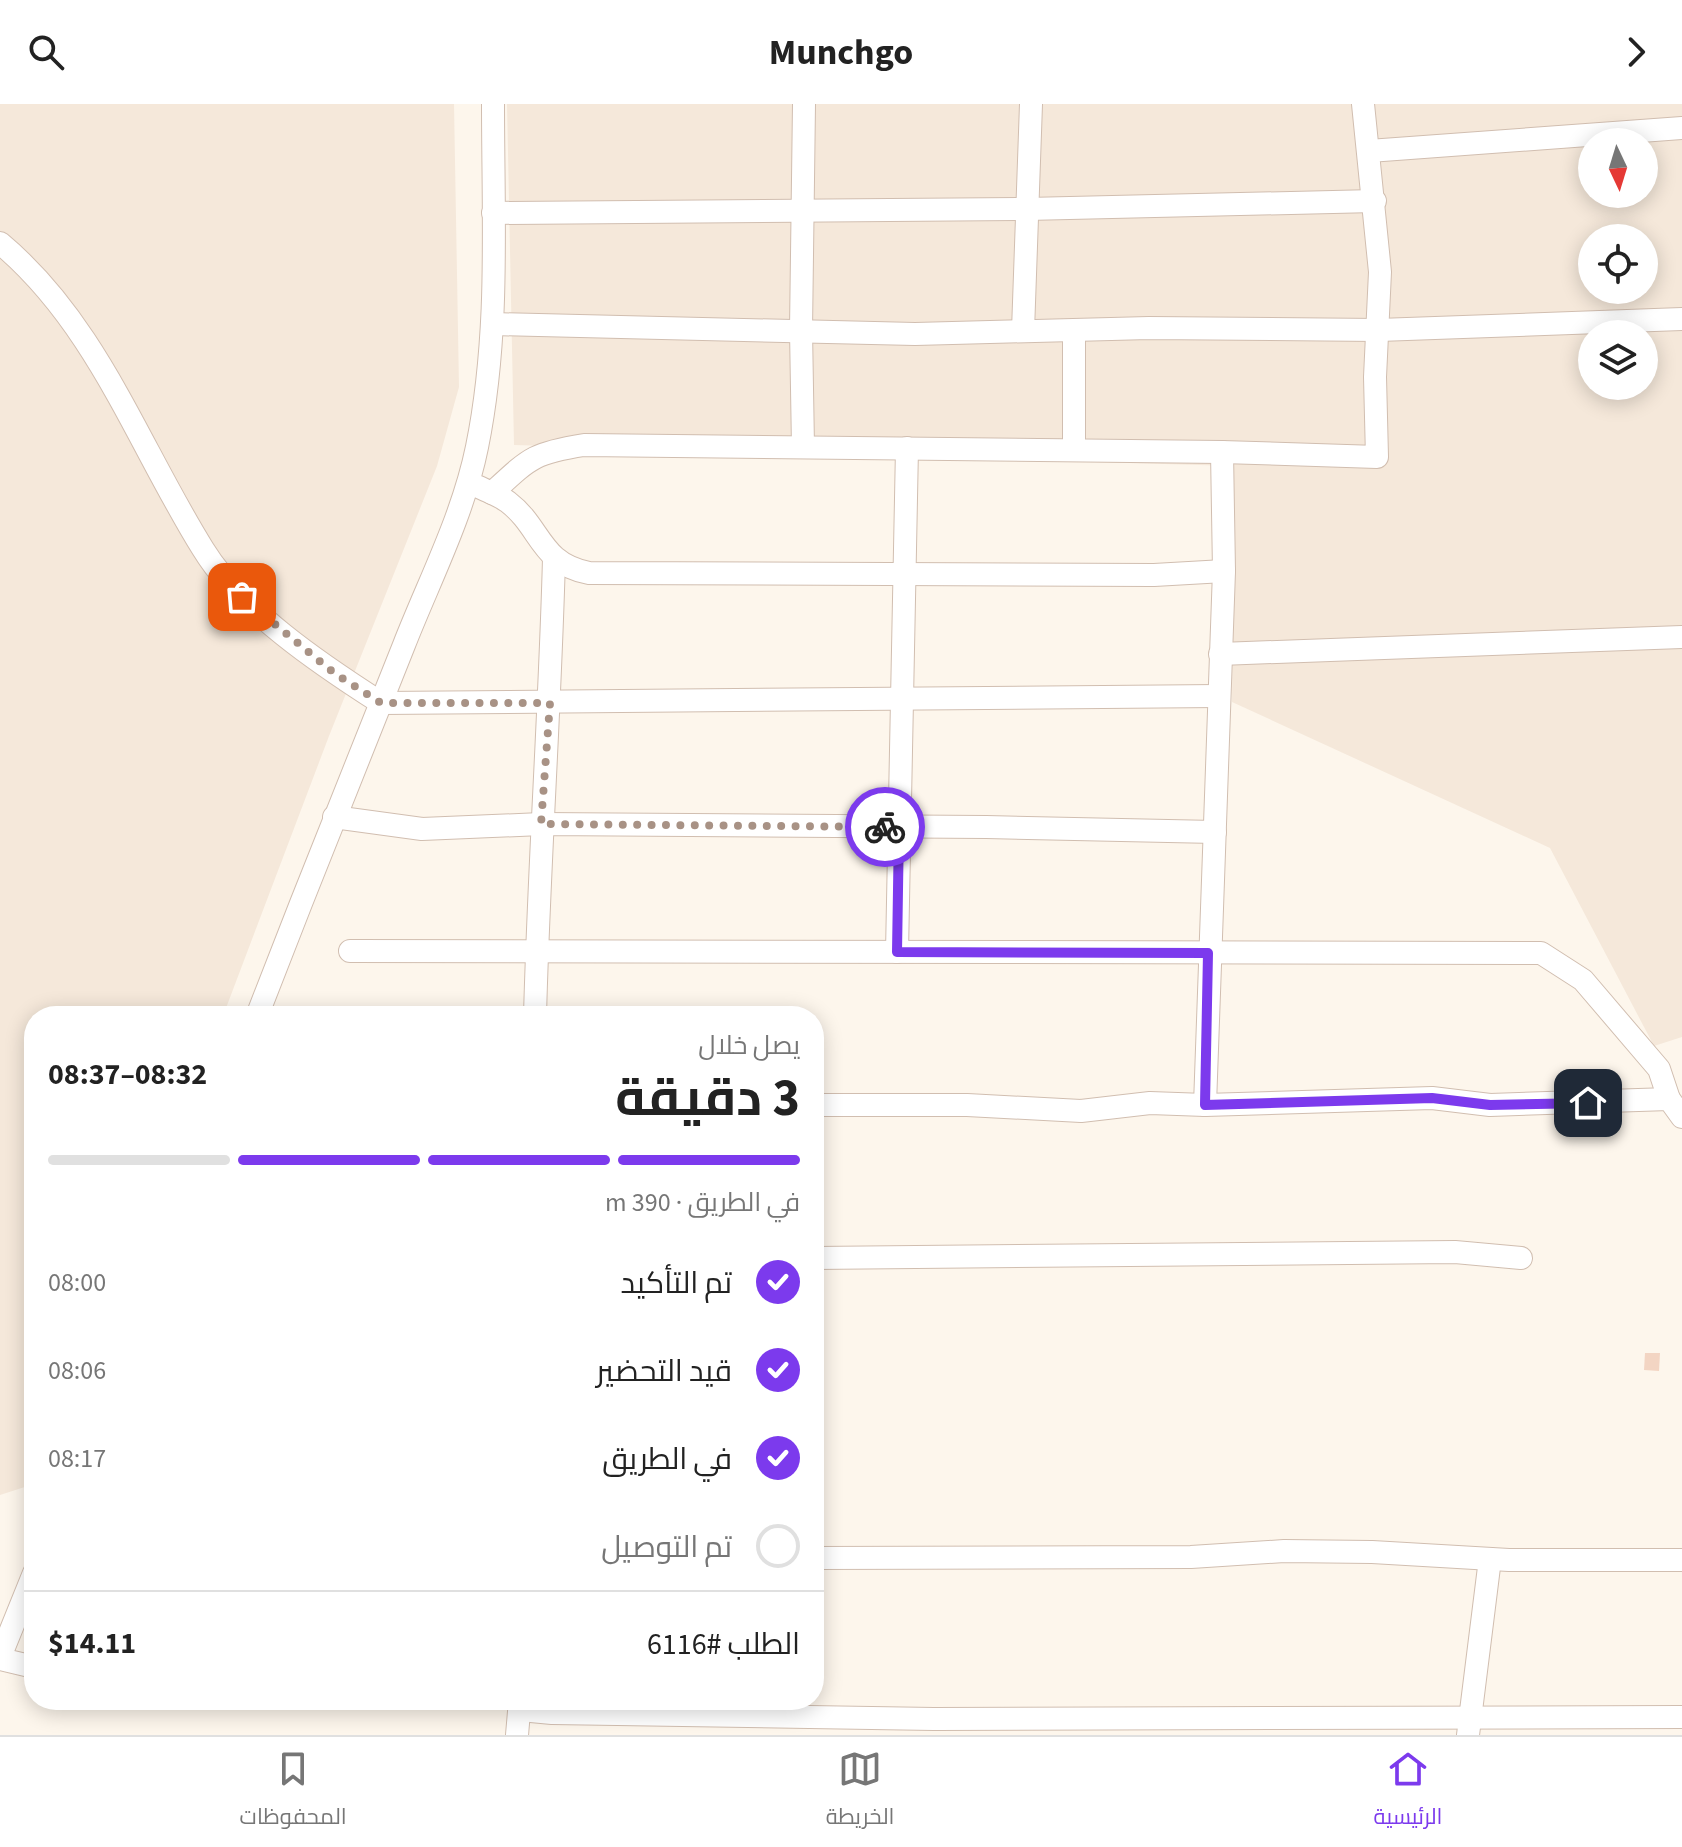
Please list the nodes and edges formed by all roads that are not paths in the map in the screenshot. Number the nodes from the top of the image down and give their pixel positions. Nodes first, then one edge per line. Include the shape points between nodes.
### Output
1 (493, 104) edge
2 (804, 104) edge
3 (1031, 104) edge
4 (1363, 104) edge
5 (1682, 128) edge
6 (1369, 151) junction
7 (1375, 201) junction
8 (803, 209) junction
9 (1027, 209) junction
10 (493, 213) junction
11 (0, 243) edge
12 (1682, 319) edge
13 (493, 324) junction
14 (801, 330) junction
15 (1379, 330) junction
16 (1023, 331) junction
17 (1074, 331) junction
18 (803, 447) junction
19 (907, 448) junction
20 (1074, 450) junction
21 (1222, 452) junction
22 (467, 482) junction
23 (492, 493) junction
24 (554, 558) junction
25 (1224, 571) junction
26 (904, 575) junction
27 (1682, 637) edge
28 (1220, 654) junction
29 (1219, 696) junction
30 (901, 697) junction
31 (381, 703) junction
32 (550, 703) junction
33 (334, 817) junction
34 (541, 824) junction
35 (899, 827) junction
36 (1215, 832) junction
37 (350, 951) dead end
38 (536, 952) junction
39 (897, 952) junction
40 (1208, 953) junction
41 (261, 1006) edge
42 (535, 1006) edge
43 (824, 1105) edge
44 (1205, 1105) junction
45 (1676, 1108) edge
46 (824, 1258) edge
47 (1521, 1258) dead end
48 (824, 1558) edge
49 (1490, 1559) junction
50 (1682, 1560) edge
51 (24, 1598) edge
52 (0, 1658) edge
53 (24, 1664) edge
54 (518, 1710) edge
55 (530, 1710) edge
56 (1682, 1717) edge
57 (1469, 1726) edge
58 (517, 1735) edge

1 - 10 street
2 - 8 street
3 - 9 street
4 - 6 street
5 - 6 street
6 - 7 street
7 - 9 street
7 - 15 street
8 - 9 street
8 - 10 street
8 - 14 street
9 - 16 street
10 - 13 street
11 - 31 street via 41,280 76,325 213,563 242,597 299,645
12 - 15 street
13 - 14 street
13 - 22 street via 482,418
14 - 16 street
14 - 18 street
15 - 17 street
15 - 21 street via 1377,457
16 - 17 street
17 - 20 street
18 - 19 street
18 - 23 street via 584,445 545,451
19 - 20 street
19 - 26 street
20 - 21 street
21 - 25 street
22 - 23 street
22 - 31 street
23 - 24 street via 509,503
24 - 26 street via 569,569 589,573
24 - 32 street
25 - 26 street
25 - 28 street
26 - 30 street
27 - 28 street
28 - 29 street
29 - 30 street
29 - 36 street
30 - 32 street
30 - 35 street
31 - 32 street
31 - 33 street
32 - 34 street
33 - 34 street via 422,829
33 - 41 street
34 - 35 street
34 - 38 street
35 - 36 street
35 - 39 street
36 - 40 street
37 - 38 street
38 - 39 street
38 - 42 street
39 - 40 street
40 - 44 street
40 - 45 street via 1541,953 1583,980 1659,1069
43 - 44 street via 1081,1111 1150,1103
44 - 45 street via 1432,1098 1490,1105
46 - 47 street via 1455,1252
48 - 49 street via 1191,1557 1284,1551
49 - 50 street
49 - 57 street
51 - 52 street
52 - 53 street
54 - 58 street
55 - 57 street
56 - 57 street

